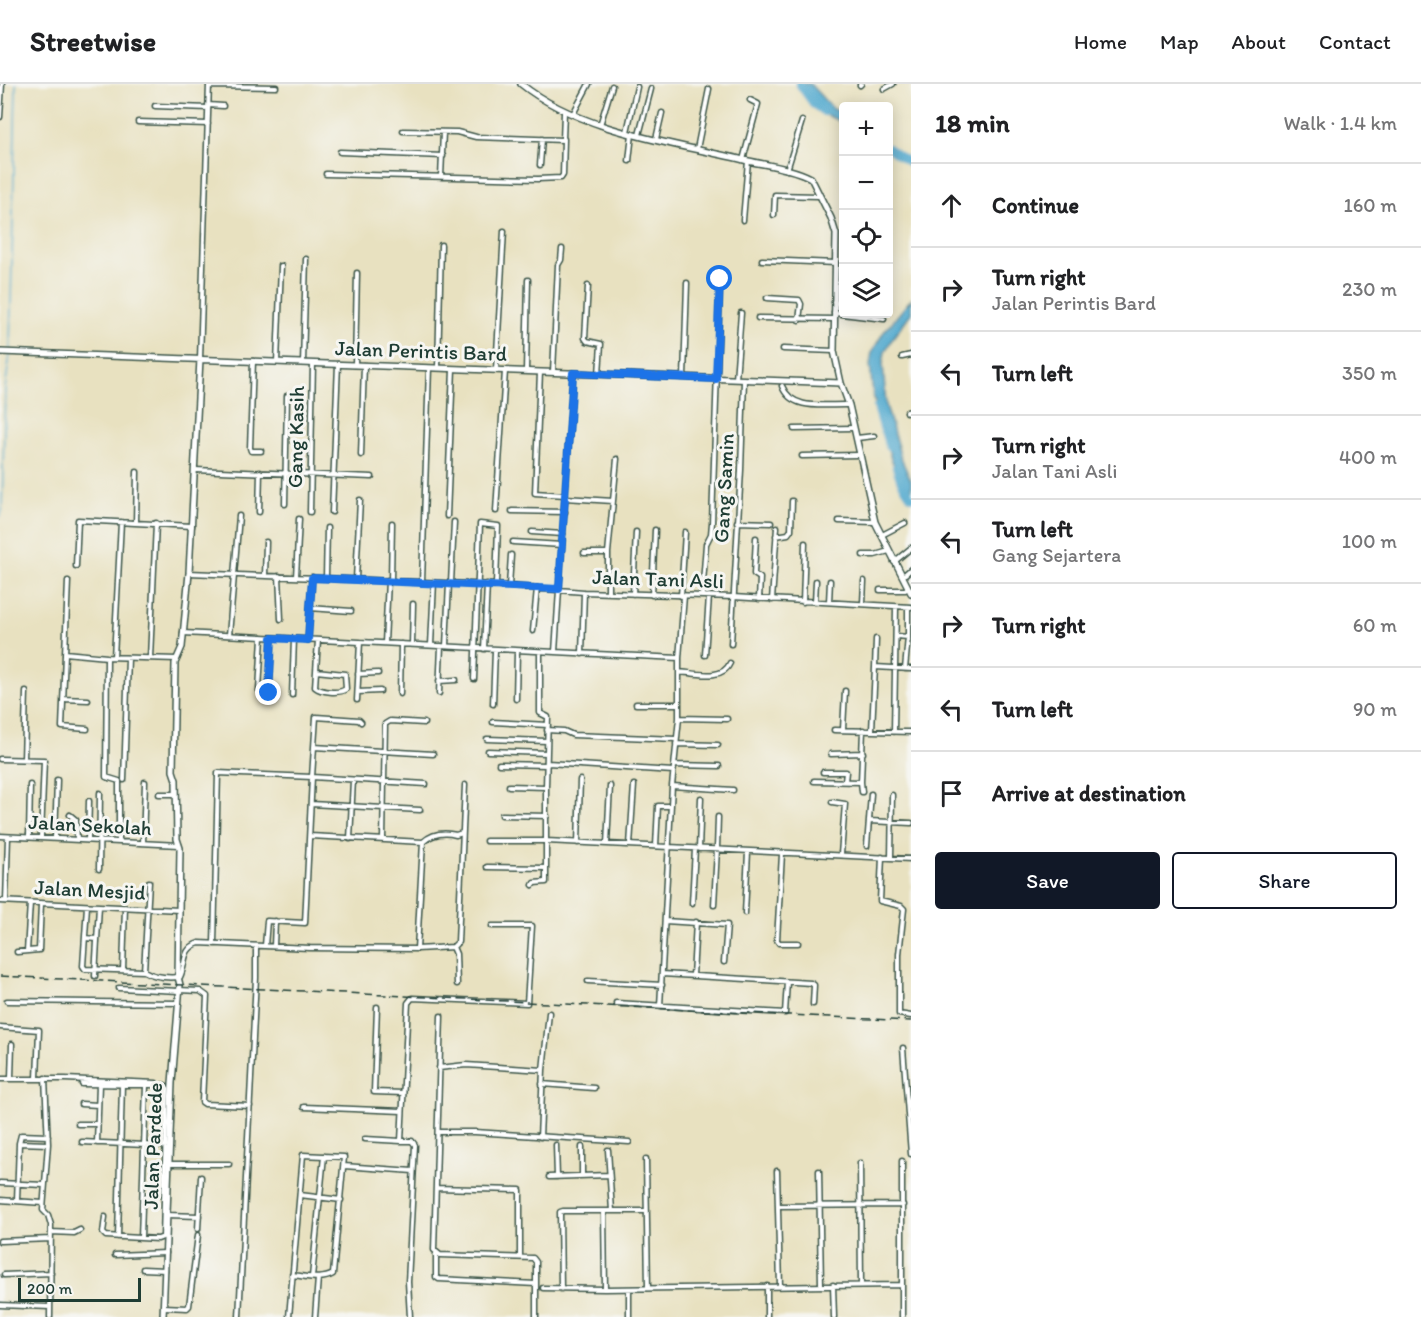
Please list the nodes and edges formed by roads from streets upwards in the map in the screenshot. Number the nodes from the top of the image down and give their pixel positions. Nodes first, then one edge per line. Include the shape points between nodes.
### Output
1 (2, 84) edge
2 (521, 84) edge
3 (589, 84) edge
4 (893, 84) edge
5 (209, 85) edge
6 (612, 86) dead end
7 (276, 87) dead end
8 (637, 87) dead end
9 (651, 89) dead end
10 (709, 89) dead end
11 (884, 89) dead end
12 (750, 100) dead end
13 (155, 106) dead end
14 (222, 106) dead end
15 (208, 107) junction
16 (564, 112) junction
17 (662, 113) dead end
18 (572, 115) junction
19 (631, 116) junction
20 (0, 117) edge
21 (642, 118) junction
22 (802, 121) dead end
23 (138, 122) dead end
24 (208, 124) junction
25 (600, 124) junction
26 (403, 131) dead end
27 (443, 132) junction
28 (632, 134) junction
29 (542, 139) junction
30 (564, 139) junction
31 (656, 139) junction
32 (697, 149) junction
33 (340, 152) dead end
34 (443, 156) junction
35 (629, 161) dead end
36 (746, 161) junction
37 (540, 165) dead end
38 (786, 170) junction
39 (326, 174) dead end
40 (441, 177) junction
41 (819, 196) junction
42 (774, 214) dead end
43 (743, 220) dead end
44 (504, 231) dead end
45 (441, 245) dead end
46 (562, 249) dead end
47 (306, 259) dead end
48 (762, 260) dead end
49 (836, 263) junction
50 (281, 266) dead end
51 (357, 273) dead end
52 (720, 279) dead end
53 (528, 280) dead end
54 (687, 283) dead end
55 (588, 286) dead end
56 (767, 298) dead end
57 (834, 302) junction
58 (839, 304) edge
59 (741, 313) dead end
60 (834, 316) junction
61 (758, 318) dead end
62 (884, 319) dead end
63 (799, 320) junction
64 (783, 349) dead end
65 (834, 351) junction
66 (0, 352) edge
67 (911, 355) edge
68 (902, 357) dead end
69 (200, 359) junction
70 (253, 361) junction
71 (277, 362) junction
72 (303, 363) junction
73 (313, 363) junction
74 (338, 364) junction
75 (355, 365) junction
76 (364, 365) junction
77 (429, 368) junction
78 (438, 368) junction
79 (453, 369) junction
80 (496, 370) junction
81 (505, 371) junction
82 (526, 371) junction
83 (540, 372) junction
84 (553, 372) junction
85 (573, 373) junction
86 (599, 374) junction
87 (684, 377) junction
88 (716, 379) junction
89 (736, 379) junction
90 (744, 380) junction
91 (841, 383) junction
92 (782, 386) dead end
93 (287, 396) dead end
94 (849, 405) junction
95 (853, 428) junction
96 (794, 429) dead end
97 (874, 436) dead end
98 (856, 439) junction
99 (261, 451) dead end
100 (361, 455) dead end
101 (859, 455) junction
102 (802, 456) dead end
103 (617, 459) dead end
104 (195, 470) junction
105 (137, 472) dead end
106 (260, 472) junction
107 (286, 474) junction
108 (310, 475) junction
109 (333, 476) junction
110 (372, 477) dead end
111 (565, 497) junction
112 (360, 500) dead end
113 (613, 501) junction
114 (792, 501) dead end
115 (285, 504) dead end
116 (496, 511) dead end
117 (512, 511) dead end
118 (259, 512) dead end
119 (310, 512) dead end
120 (332, 512) dead end
121 (565, 512) junction
122 (238, 516) dead end
123 (447, 516) dead end
124 (298, 519) dead end
125 (839, 521) dead end
126 (121, 522) junction
127 (392, 522) dead end
128 (454, 522) dead end
129 (736, 522) junction
130 (875, 522) junction
131 (136, 523) junction
132 (156, 523) junction
133 (771, 523) dead end
134 (905, 524) dead end
135 (192, 526) junction
136 (777, 527) dead end
137 (327, 528) dead end
138 (655, 530) dead end
139 (532, 532) dead end
140 (636, 532) dead end
141 (686, 532) dead end
142 (563, 534) junction
143 (776, 536) junction
144 (881, 536) junction
145 (756, 538) dead end
146 (266, 542) dead end
147 (513, 542) dead end
148 (805, 543) dead end
149 (562, 545) junction
150 (911, 548) edge
151 (889, 551) junction
152 (584, 553) dead end
153 (608, 554) junction
154 (511, 555) dead end
155 (863, 555) dead end
156 (894, 562) junction
157 (76, 566) dead end
158 (911, 569) edge
159 (189, 573) junction
160 (233, 574) junction
161 (265, 576) junction
162 (279, 576) junction
163 (902, 576) junction
164 (296, 577) junction
165 (312, 578) junction
166 (326, 578) junction
167 (356, 579) junction
168 (389, 580) junction
169 (68, 581) dead end
170 (816, 581) dead end
171 (830, 581) dead end
172 (864, 581) dead end
173 (422, 582) junction
174 (434, 582) junction
175 (450, 583) junction
176 (477, 584) junction
177 (487, 584) junction
178 (496, 585) junction
179 (509, 585) junction
180 (537, 588) junction
181 (559, 589) junction
182 (880, 590) dead end
183 (910, 590) edge
184 (584, 592) junction
185 (608, 593) junction
186 (633, 594) junction
187 (652, 595) junction
188 (682, 596) junction
189 (702, 596) junction
190 (709, 596) junction
191 (733, 597) junction
192 (759, 599) junction
193 (772, 600) junction
194 (803, 602) junction
195 (815, 602) junction
196 (829, 602) junction
197 (863, 603) junction
198 (413, 604) dead end
199 (896, 607) junction
200 (909, 607) edge
201 (310, 608) junction
202 (351, 610) dead end
203 (281, 619) dead end
204 (533, 631) dead end
205 (183, 633) junction
206 (229, 635) junction
207 (896, 636) junction
208 (262, 637) junction
209 (908, 637) junction
210 (272, 638) junction
211 (294, 639) junction
212 (876, 639) dead end
213 (308, 640) junction
214 (318, 640) junction
215 (360, 642) junction
216 (385, 643) junction
217 (401, 644) junction
218 (731, 644) dead end
219 (412, 645) junction
220 (431, 645) junction
221 (443, 646) junction
222 (474, 648) junction
223 (483, 649) junction
224 (495, 650) junction
225 (517, 651) junction
226 (540, 652) junction
227 (555, 652) junction
228 (65, 653) junction
229 (582, 654) junction
230 (705, 655) dead end
231 (107, 657) junction
232 (114, 657) junction
233 (128, 658) junction
234 (150, 658) junction
235 (679, 658) junction
236 (177, 659) junction
237 (730, 663) dead end
238 (875, 667) junction
239 (894, 668) junction
240 (905, 669) junction
241 (911, 669) edge
242 (316, 671) junction
243 (679, 672) junction
244 (378, 673) dead end
245 (358, 674) junction
246 (456, 680) dead end
247 (474, 680) dead end
248 (439, 681) junction
249 (260, 690) dead end
250 (380, 691) dead end
251 (845, 691) dead end
252 (26, 692) dead end
253 (358, 692) junction
254 (269, 693) dead end
255 (439, 693) dead end
256 (400, 694) dead end
257 (292, 695) dead end
258 (63, 699) junction
259 (516, 699) dead end
260 (88, 700) dead end
261 (357, 700) dead end
262 (493, 704) dead end
263 (636, 704) dead end
264 (679, 704) junction
265 (679, 718) junction
266 (727, 719) dead end
267 (362, 722) dead end
268 (493, 722) dead end
269 (424, 723) dead end
270 (548, 727) junction
271 (87, 729) dead end
272 (843, 729) junction
273 (863, 729) junction
274 (834, 730) dead end
275 (872, 730) junction
276 (894, 732) junction
277 (911, 732) edge
278 (487, 739) dead end
279 (547, 741) junction
280 (676, 742) junction
281 (718, 745) dead end
282 (314, 747) junction
283 (488, 751) dead end
284 (385, 752) junction
285 (547, 753) junction
286 (863, 753) junction
287 (433, 754) dead end
288 (831, 754) dead end
289 (0, 759) edge
290 (24, 759) junction
291 (547, 764) junction
292 (499, 765) dead end
293 (719, 766) dead end
294 (674, 768) junction
295 (823, 772) dead end
296 (312, 777) junction
297 (57, 780) dead end
298 (122, 780) junction
299 (353, 780) junction
300 (580, 780) dead end
301 (814, 781) dead end
302 (145, 782) dead end
303 (384, 782) junction
304 (845, 782) junction
305 (861, 782) junction
306 (426, 783) dead end
307 (30, 785) dead end
308 (465, 785) dead end
309 (634, 785) dead end
310 (509, 786) dead end
311 (610, 786) dead end
312 (672, 786) junction
313 (546, 787) junction
314 (733, 790) dead end
315 (861, 792) dead end
316 (100, 793) dead end
317 (159, 794) dead end
318 (177, 794) junction
319 (871, 794) dead end
320 (892, 795) dead end
321 (701, 798) dead end
322 (89, 801) dead end
323 (832, 802) dead end
324 (310, 804) junction
325 (671, 806) junction
326 (351, 808) junction
327 (384, 809) junction
328 (420, 810) dead end
329 (502, 814) dead end
330 (70, 815) dead end
331 (547, 816) junction
332 (718, 818) dead end
333 (869, 821) junction
334 (891, 822) junction
335 (911, 823) edge
336 (462, 832) junction
337 (456, 835) junction
338 (0, 836) edge
339 (310, 836) junction
340 (8, 837) junction
341 (29, 837) junction
342 (41, 837) junction
343 (55, 838) junction
344 (77, 839) junction
345 (350, 839) junction
346 (88, 840) junction
347 (383, 840) junction
348 (462, 840) junction
349 (99, 841) junction
350 (119, 841) junction
351 (486, 841) dead end
352 (546, 841) junction
353 (423, 842) junction
354 (143, 843) junction
355 (578, 843) junction
356 (179, 844) junction
357 (607, 844) junction
358 (630, 846) junction
359 (656, 846) junction
360 (867, 846) dead end
361 (669, 847) junction
362 (697, 849) junction
363 (717, 849) junction
364 (748, 852) junction
365 (782, 854) junction
366 (841, 854) junction
367 (882, 857) junction
368 (891, 858) junction
369 (911, 859) edge
370 (487, 867) dead end
371 (546, 868) junction
372 (99, 869) dead end
373 (149, 882) dead end
374 (533, 885) dead end
375 (0, 900) edge
376 (6, 901) junction
377 (30, 903) junction
378 (41, 903) junction
379 (692, 903) dead end
380 (714, 905) dead end
381 (87, 906) junction
382 (99, 906) junction
383 (125, 907) junction
384 (148, 908) junction
385 (178, 910) junction
386 (745, 913) dead end
387 (275, 921) junction
388 (665, 921) junction
389 (696, 922) junction
390 (492, 926) dead end
391 (85, 938) junction
392 (97, 939) junction
393 (798, 943) dead end
394 (214, 944) junction
395 (256, 946) junction
396 (265, 946) junction
397 (274, 946) junction
398 (453, 947) junction
399 (417, 948) junction
400 (27, 951) junction
401 (17, 952) dead end
402 (724, 962) dead end
403 (123, 970) junction
404 (144, 971) junction
405 (95, 973) junction
406 (662, 974) junction
407 (693, 976) junction
408 (178, 977) junction
409 (588, 981) dead end
410 (787, 982) junction
411 (457, 984) dead end
412 (662, 985) junction
413 (119, 988) dead end
414 (179, 990) junction
415 (7, 1001) dead end
416 (178, 1003) junction
417 (616, 1003) dead end
418 (813, 1004) dead end
419 (660, 1006) junction
420 (377, 1007) dead end
421 (549, 1013) dead end
422 (441, 1016) dead end
423 (911, 1016) edge
424 (0, 1027) edge
425 (12, 1044) dead end
426 (903, 1048) dead end
427 (439, 1068) junction
428 (543, 1070) junction
429 (0, 1078) edge
430 (12, 1078) junction
431 (37, 1078) junction
432 (45, 1078) junction
433 (172, 1083) junction
434 (82, 1084) dead end
435 (99, 1084) junction
436 (122, 1084) junction
437 (543, 1084) junction
438 (146, 1085) junction
439 (594, 1088) dead end
440 (403, 1093) junction
441 (81, 1104) dead end
442 (98, 1104) junction
443 (250, 1106) junction
444 (304, 1107) dead end
445 (402, 1111) junction
446 (909, 1114) edge
447 (78, 1124) dead end
448 (97, 1124) junction
449 (438, 1132) junction
450 (48, 1136) junction
451 (540, 1137) junction
452 (365, 1139) dead end
453 (401, 1141) junction
454 (82, 1142) dead end
455 (629, 1142) dead end
456 (20, 1143) junction
457 (97, 1143) junction
458 (48, 1144) junction
459 (120, 1144) junction
460 (143, 1145) junction
461 (556, 1145) dead end
462 (168, 1146) junction
463 (582, 1147) dead end
464 (608, 1150) dead end
465 (911, 1154) edge
466 (324, 1156) junction
467 (646, 1159) dead end
468 (902, 1161) dead end
469 (860, 1163) dead end
470 (170, 1164) junction
471 (229, 1164) dead end
472 (344, 1166) junction
473 (413, 1171) junction
474 (777, 1171) dead end
475 (819, 1171) dead end
476 (609, 1175) junction
477 (582, 1176) junction
478 (201, 1177) dead end
479 (557, 1177) junction
480 (549, 1178) dead end
481 (0, 1183) edge
482 (17, 1184) junction
483 (44, 1185) junction
484 (436, 1188) junction
485 (300, 1195) junction
486 (320, 1197) junction
487 (903, 1197) junction
488 (911, 1197) edge
489 (0, 1200) edge
490 (341, 1200) junction
491 (17, 1201) junction
492 (43, 1203) junction
493 (861, 1205) junction
494 (903, 1205) junction
495 (778, 1206) junction
496 (819, 1206) junction
497 (612, 1210) junction
498 (647, 1210) junction
499 (604, 1211) junction
500 (167, 1215) junction
501 (199, 1216) junction
502 (105, 1217) dead end
503 (80, 1230) dead end
504 (51, 1232) junction
505 (117, 1237) junction
506 (141, 1238) junction
507 (51, 1239) junction
508 (0, 1241) edge
509 (166, 1253) junction
510 (436, 1253) junction
511 (115, 1255) dead end
512 (520, 1257) junction
513 (143, 1269) dead end
514 (165, 1270) junction
515 (51, 1273) junction
516 (4, 1275) dead end
517 (292, 1275) junction
518 (312, 1277) junction
519 (318, 1278) junction
520 (536, 1284) junction
521 (821, 1285) junction
522 (833, 1285) junction
523 (861, 1285) junction
524 (901, 1285) junction
525 (767, 1286) junction
526 (780, 1286) junction
527 (543, 1288) dead end
528 (648, 1288) junction
529 (561, 1289) junction
530 (605, 1289) junction
531 (629, 1289) junction
532 (0, 1305) edge
533 (50, 1307) junction
534 (164, 1307) junction
535 (50, 1317) edge
536 (164, 1317) edge
537 (239, 1317) edge
538 (290, 1317) edge
539 (315, 1317) edge
540 (410, 1317) edge
541 (536, 1317) edge
542 (629, 1317) edge
543 (767, 1317) edge
544 (834, 1317) edge
545 (902, 1317) edge

1 - 20 street
2 - 16 street
3 - 18 street
4 - 11 street
5 - 7 street
5 - 15 street
6 - 25 street
8 - 19 street
9 - 21 street
10 - 32 street
12 - 36 street via 758,104
13 - 15 street
14 - 15 street
15 - 24 street
16 - 18 street
16 - 30 street
17 - 31 street
18 - 25 street
19 - 21 street
19 - 28 street
21 - 28 street
22 - 38 street
23 - 24 street
24 - 69 street
25 - 28 street
26 - 27 street
27 - 29 street
27 - 34 street
28 - 31 street
28 - 35 street
29 - 30 street
29 - 37 street
30 - 40 street via 561,178
31 - 32 street
32 - 36 street
33 - 34 street
34 - 40 street
36 - 38 street
36 - 43 street
38 - 41 street via 810,178
39 - 40 street
41 - 42 street via 775,195
41 - 49 street via 835,228
44 - 80 street
45 - 78 street
46 - 84 street
47 - 72 street
48 - 49 street
49 - 57 street
50 - 71 street
51 - 75 street
52 - 88 street
53 - 82 street
54 - 87 street
55 - 86 street via 586,340 600,342
56 - 63 street via 799,300
57 - 58 street
57 - 60 street
59 - 89 street
60 - 62 street
60 - 63 street
60 - 65 street
61 - 63 street
64 - 65 street
65 - 91 street
66 - 69 street, Jalan Perintis Bard
67 - 68 street
69 - 70 street, Jalan Perintis Bard
69 - 104 street, Jalan Pardede
70 - 71 street, Jalan Perintis Bard
70 - 99 street via 250,448
71 - 72 street, Jalan Perintis Bard
72 - 73 street, Jalan Perintis Bard
73 - 74 street, Jalan Perintis Bard
73 - 108 street, Gang Kasih
74 - 75 street, Jalan Perintis Bard
74 - 109 street
75 - 76 street, Jalan Perintis Bard
76 - 77 street, Jalan Perintis Bard
76 - 100 street
77 - 78 street, Jalan Perintis Bard
77 - 173 street
78 - 79 street, Jalan Perintis Bard
79 - 80 street, Jalan Perintis Bard
79 - 123 street
80 - 81 street, Jalan Perintis Bard
81 - 82 street, Jalan Perintis Bard
81 - 116 street
82 - 83 street, Jalan Perintis Bard
83 - 84 street, Jalan Perintis Bard
83 - 111 street via 535,493
84 - 85 street, Jalan Perintis Bard
85 - 86 street, Jalan Perintis Bard
85 - 111 street
86 - 87 street, Jalan Perintis Bard
87 - 88 street, Jalan Perintis Bard
88 - 89 street, Jalan Perintis Bard
88 - 189 street via 711,534 706,544
89 - 90 street, Jalan Perintis Bard
90 - 91 street, Jalan Perintis Bard
90 - 129 street, Gang Samin
91 - 94 street
92 - 94 street via 797,404
93 - 107 street
94 - 95 street
95 - 96 street
95 - 98 street
97 - 98 street
98 - 101 street
101 - 102 street
101 - 130 street
103 - 113 street
104 - 106 street
104 - 135 street, Jalan Pardede
105 - 131 street
106 - 107 street
106 - 118 street
107 - 108 street
107 - 115 street
108 - 109 street
108 - 119 street, Gang Kasih
109 - 110 street
109 - 120 street
111 - 113 street
111 - 121 street
112 - 167 street
113 - 153 street
114 - 143 street via 791,530
117 - 121 street
121 - 142 street
122 - 160 street
124 - 164 street
125 - 130 street
126 - 131 street
126 - 157 street via 77,521
126 - 232 street
127 - 168 street
128 - 175 street
129 - 133 street
129 - 191 street, Gang Samin
130 - 144 street
131 - 132 street
132 - 135 street
132 - 234 street
134 - 144 street
135 - 159 street, Jalan Pardede
136 - 143 street
137 - 166 street
138 - 187 street
139 - 142 street
140 - 186 street
141 - 188 street
142 - 149 street
143 - 193 street
144 - 151 street
145 - 192 street via 754,574 760,578
146 - 161 street
147 - 149 street
148 - 194 street
149 - 181 street
150 - 156 street
151 - 155 street
151 - 156 street
152 - 153 street
153 - 185 street
154 - 179 street
156 - 163 street
158 - 163 street
159 - 160 street, Jalan Tani Asli
159 - 205 street, Jalan Pardede
160 - 161 street, Jalan Tani Asli
160 - 206 street
161 - 162 street, Jalan Tani Asli
162 - 164 street, Jalan Tani Asli
162 - 203 street
163 - 183 street
164 - 165 street, Jalan Tani Asli
165 - 166 street, Jalan Tani Asli
165 - 201 street
166 - 167 street, Jalan Tani Asli
167 - 168 street, Jalan Tani Asli
168 - 173 street, Jalan Tani Asli
168 - 216 street
169 - 228 street
170 - 195 street
171 - 196 street
172 - 197 street
173 - 174 street, Jalan Tani Asli
174 - 175 street, Jalan Tani Asli
174 - 220 street
175 - 176 street, Jalan Tani Asli
175 - 221 street
176 - 177 street, Jalan Tani Asli
176 - 178 street via 480,524 498,526
176 - 222 street
177 - 178 street, Jalan Tani Asli
177 - 223 street
178 - 179 street, Jalan Tani Asli
179 - 180 street, Jalan Tani Asli
180 - 181 street, Jalan Tani Asli
180 - 204 street
181 - 184 street, Jalan Tani Asli
181 - 227 street
182 - 183 street
184 - 185 street, Jalan Tani Asli
184 - 229 street
185 - 186 street, Jalan Tani Asli
186 - 187 street, Jalan Tani Asli
187 - 188 street, Jalan Tani Asli
188 - 189 street, Jalan Tani Asli
188 - 235 street
189 - 190 street, Jalan Tani Asli
190 - 191 street, Jalan Tani Asli
190 - 230 street
191 - 192 street, Jalan Tani Asli
191 - 218 street, Gang Samin
192 - 193 street, Jalan Tani Asli
193 - 194 street, Jalan Tani Asli
194 - 195 street, Jalan Tani Asli
195 - 196 street, Jalan Tani Asli
196 - 197 street, Jalan Tani Asli
197 - 199 street, Jalan Tani Asli
198 - 219 street
199 - 200 street, Jalan Tani Asli
199 - 207 street
200 - 209 street
201 - 202 street
201 - 213 street
205 - 206 street
205 - 236 street, Jalan Pardede
206 - 208 street
207 - 209 street
207 - 239 street
208 - 210 street
208 - 249 street
209 - 240 street
210 - 211 street
210 - 254 street
211 - 213 street
211 - 257 street
212 - 238 street
213 - 214 street
214 - 215 street
214 - 242 street
215 - 216 street
215 - 245 street
216 - 217 street
217 - 219 street
217 - 256 street
219 - 220 street
220 - 221 street
221 - 222 street
221 - 248 street
222 - 223 street
222 - 247 street
223 - 224 street
224 - 225 street
224 - 262 street
225 - 226 street
225 - 259 street
226 - 227 street
226 - 270 street via 540,713 548,716
227 - 229 street
228 - 231 street
228 - 258 street
229 - 235 street
231 - 232 street
231 - 298 street via 106,777
232 - 233 street
233 - 234 street
233 - 298 street
234 - 236 street
235 - 243 street
236 - 318 street, Jalan Pardede via 173,771
237 - 243 street via 727,670 718,674
238 - 239 street
238 - 275 street
239 - 240 street
239 - 276 street
240 - 241 street
242 - 242 street via 317,690 346,689 345,674
243 - 264 street
244 - 245 street
245 - 253 street
246 - 248 street
248 - 255 street
250 - 253 street
251 - 272 street
252 - 290 street
253 - 261 street
258 - 260 street
258 - 271 street via 62,726
263 - 264 street
264 - 265 street
265 - 266 street
265 - 280 street
267 - 282 street via 316,717
268 - 270 street
269 - 284 street via 386,722
270 - 279 street
270 - 280 street via 573,735
272 - 273 street
272 - 274 street
273 - 275 street
273 - 286 street
275 - 276 street
276 - 277 street
278 - 279 street
279 - 285 street
280 - 281 street
280 - 294 street
282 - 284 street
282 - 296 street
283 - 285 street
284 - 287 street
284 - 303 street
285 - 291 street
286 - 288 street
286 - 305 street
289 - 290 street
290 - 342 street via 44,760
291 - 292 street
291 - 294 street
291 - 313 street
293 - 294 street
294 - 312 street
295 - 304 street via 845,772
296 - 299 street
296 - 324 street
296 - 394 street via 218,773
297 - 343 street
298 - 350 street
299 - 303 street
299 - 326 street
300 - 355 street
301 - 304 street
302 - 354 street
303 - 306 street
303 - 327 street
304 - 305 street
305 - 315 street
307 - 341 street
308 - 336 street
309 - 358 street
310 - 313 street
311 - 357 street
312 - 314 street
312 - 325 street
313 - 331 street
316 - 349 street
317 - 318 street
318 - 356 street, Jalan Pardede
319 - 333 street
320 - 334 street
321 - 362 street
322 - 346 street
323 - 366 street via 845,804
324 - 326 street
324 - 339 street
325 - 359 street via 658,806
325 - 361 street
326 - 327 street
326 - 345 street
327 - 328 street
327 - 347 street
329 - 331 street
330 - 344 street via 76,820
331 - 352 street
332 - 363 street
333 - 334 street
333 - 360 street
334 - 335 street
334 - 368 street
336 - 337 street
336 - 348 street
337 - 348 street
337 - 353 street via 430,836
338 - 340 street, Jalan Sekolah
339 - 345 street
339 - 387 street via 305,923
340 - 341 street, Jalan Sekolah
340 - 376 street
341 - 342 street, Jalan Sekolah
342 - 343 street, Jalan Sekolah
343 - 344 street, Jalan Sekolah
344 - 346 street, Jalan Sekolah
345 - 347 street
346 - 349 street, Jalan Sekolah
347 - 353 street
348 - 398 street via 458,942
349 - 350 street, Jalan Sekolah
349 - 372 street
350 - 354 street, Jalan Sekolah
351 - 352 street
352 - 355 street
352 - 371 street
353 - 399 street
354 - 356 street, Jalan Sekolah
355 - 357 street
356 - 385 street, Jalan Pardede
357 - 358 street
358 - 359 street
359 - 361 street
361 - 362 street
361 - 388 street
362 - 363 street
362 - 379 street
363 - 364 street
363 - 380 street
364 - 365 street
364 - 386 street
365 - 366 street
365 - 393 street via 777,940
366 - 367 street
367 - 368 street
367 - 423 street via 880,901 904,909 899,950 899,1014
368 - 369 street
370 - 371 street
371 - 374 street via 546,882
373 - 384 street
375 - 376 street, Jalan Mesjid
376 - 377 street, Jalan Mesjid
377 - 378 street, Jalan Mesjid
377 - 400 street
378 - 381 street, Jalan Mesjid
378 - 400 street via 39,949
381 - 382 street, Jalan Mesjid
381 - 391 street
382 - 383 street, Jalan Mesjid
382 - 392 street
383 - 384 street, Jalan Mesjid
383 - 403 street
384 - 385 street, Jalan Mesjid
384 - 404 street
385 - 408 street, Jalan Pardede
387 - 396 street via 266,922
387 - 397 street
388 - 389 street
388 - 406 street
389 - 402 street via 727,924
389 - 407 street
390 - 440 street via 532,926 528,1002 411,998 406,1017
391 - 392 street
391 - 405 street via 84,968
392 - 405 street
394 - 395 street
394 - 408 street via 191,947
395 - 396 street
395 - 443 street
396 - 397 street
397 - 399 street
398 - 399 street
398 - 411 street
400 - 401 street
403 - 404 street
403 - 405 street
404 - 408 street
406 - 407 street
406 - 412 street
407 - 410 street
408 - 414 street, Jalan Pardede
409 - 412 street
410 - 418 street via 813,984
410 - 419 street via 785,1013
412 - 419 street
413 - 414 street
414 - 416 street, Jalan Pardede
414 - 443 street via 200,991 207,996 202,1102
415 - 416 street
416 - 433 street, Jalan Pardede
417 - 419 street
420 - 440 street via 374,1092
421 - 428 street
422 - 427 street
424 - 431 street via 39,1030
425 - 430 street
426 - 446 street
427 - 428 street via 466,1065
427 - 449 street
428 - 437 street
429 - 430 street
430 - 431 street
431 - 432 street
432 - 433 street
432 - 450 street
433 - 462 street, Jalan Pardede
434 - 435 street
435 - 436 street
435 - 442 street
436 - 438 street
436 - 459 street
437 - 439 street
437 - 451 street
438 - 460 street
438 - 462 street via 167,1087
440 - 445 street
441 - 442 street
442 - 448 street
443 - 537 street
444 - 445 street
445 - 453 street
446 - 465 street
447 - 448 street
448 - 457 street
449 - 451 street
449 - 484 street
450 - 456 street via 21,1135
450 - 458 street
451 - 455 street
452 - 453 street
453 - 473 street via 412,1141 415,1145
454 - 457 street
456 - 458 street
456 - 482 street
457 - 459 street
458 - 483 street
459 - 460 street
459 - 505 street
460 - 462 street
460 - 506 street
461 - 479 street
462 - 470 street, Jalan Pardede
462 - 506 street via 163,1237
463 - 477 street
464 - 476 street
466 - 472 street via 344,1157
466 - 485 street via 303,1155
466 - 486 street
467 - 498 street
468 - 487 street
469 - 493 street
470 - 471 street
470 - 500 street, Jalan Pardede
472 - 473 street
472 - 490 street
473 - 540 street
474 - 495 street
475 - 496 street
476 - 477 street
476 - 497 street
477 - 479 street
478 - 501 street
479 - 480 street
481 - 482 street
482 - 483 street
482 - 491 street
483 - 492 street
484 - 510 street
484 - 512 street via 520,1191
485 - 486 street
485 - 517 street
486 - 490 street
486 - 518 street
487 - 488 street
487 - 494 street
489 - 491 street
490 - 519 street via 333,1274
491 - 492 street
492 - 504 street
493 - 494 street
493 - 496 street
493 - 523 street
494 - 524 street
495 - 496 street
495 - 526 street
496 - 521 street
497 - 498 street
497 - 499 street
498 - 528 street
499 - 529 street via 560,1212
499 - 530 street
500 - 501 street
500 - 509 street, Jalan Pardede
501 - 534 street via 189,1306
502 - 505 street via 104,1235
503 - 504 street
504 - 507 street
505 - 506 street
507 - 508 street
507 - 515 street
509 - 511 street
509 - 514 street, Jalan Pardede
510 - 512 street
510 - 520 street via 435,1271 439,1279
512 - 520 street via 535,1259
513 - 514 street
514 - 534 street, Jalan Pardede
515 - 516 street
515 - 533 street
517 - 518 street
517 - 538 street
518 - 519 street
519 - 539 street
520 - 541 street
521 - 522 street
521 - 526 street
522 - 523 street
522 - 544 street
523 - 524 street
524 - 545 street
525 - 526 street
525 - 528 street
525 - 543 street
527 - 529 street
528 - 531 street
529 - 530 street
530 - 531 street
531 - 542 street
532 - 533 street
533 - 535 street
534 - 536 street, Jalan Pardede

